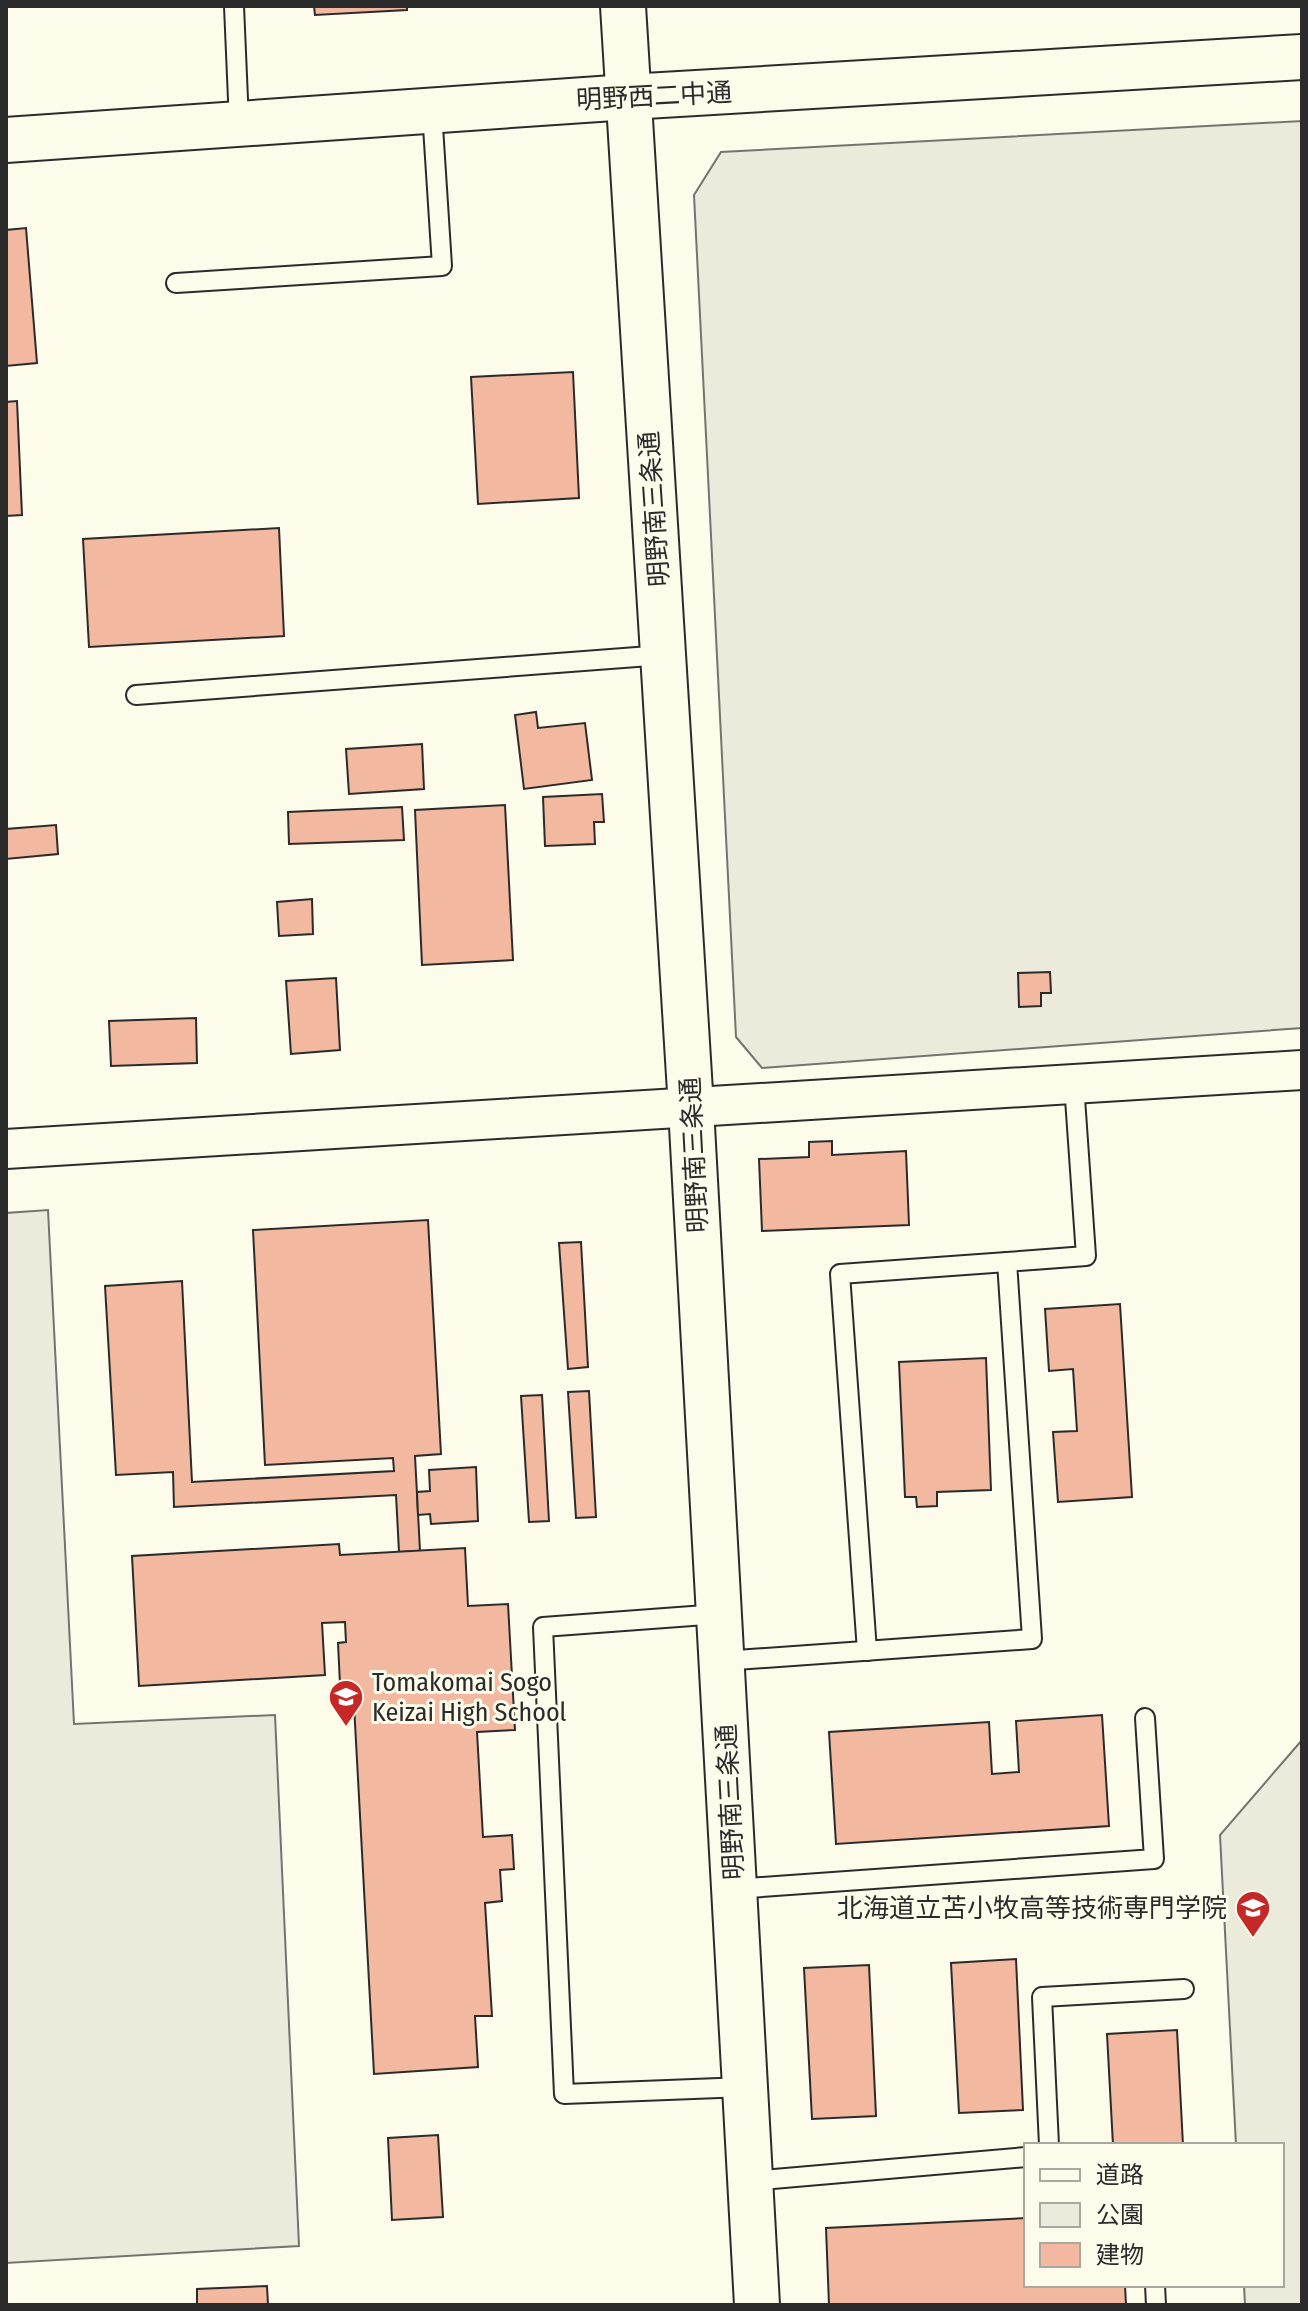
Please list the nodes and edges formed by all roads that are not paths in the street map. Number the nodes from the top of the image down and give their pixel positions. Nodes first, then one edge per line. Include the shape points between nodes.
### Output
1 (234, 6) edge
2 (623, 6) edge
3 (1302, 57) edge
4 (628, 97) junction
5 (432, 111) junction
6 (240, 124) junction
7 (6, 140) edge
8 (176, 283) dead end
9 (663, 655) junction
10 (136, 695) dead end
11 (1302, 1070) edge
12 (1074, 1084) junction
13 (691, 1108) junction
14 (6, 1149) edge
15 (1007, 1262) junction
16 (719, 1614) junction
17 (867, 1651) junction
18 (722, 1661) junction
19 (1145, 1718) dead end
20 (734, 1889) junction
21 (1184, 1989) dead end
22 (745, 2087) junction
23 (1049, 2143) edge
24 (1024, 2157) edge
25 (750, 2181) junction
26 (757, 2305) edge

1 - 6 lane
2 - 4 street, 明野南三条通
3 - 4 street, 明野西二中通
4 - 5 street, 明野西二中通
4 - 9 street, 明野南三条通
5 - 6 street, 明野西二中通
5 - 8 lane via 442,266
6 - 7 street, 明野西二中通
9 - 10 lane
9 - 13 street, 明野南三条通
11 - 12 street
12 - 13 street
12 - 15 lane via 1086,1256
13 - 14 street
13 - 16 street, 明野南三条通
15 - 17 lane via 1032,1639
15 - 17 lane via 840,1274
16 - 18 street, 明野南三条通
16 - 22 lane via 543,1627 564,2094
17 - 18 lane
18 - 20 street, 明野南三条通
19 - 20 lane via 1154,1859
20 - 22 street, 明野南三条通
21 - 23 lane via 1042,1997
22 - 25 street, 明野南三条通
24 - 25 lane
25 - 26 street, 明野南三条通

